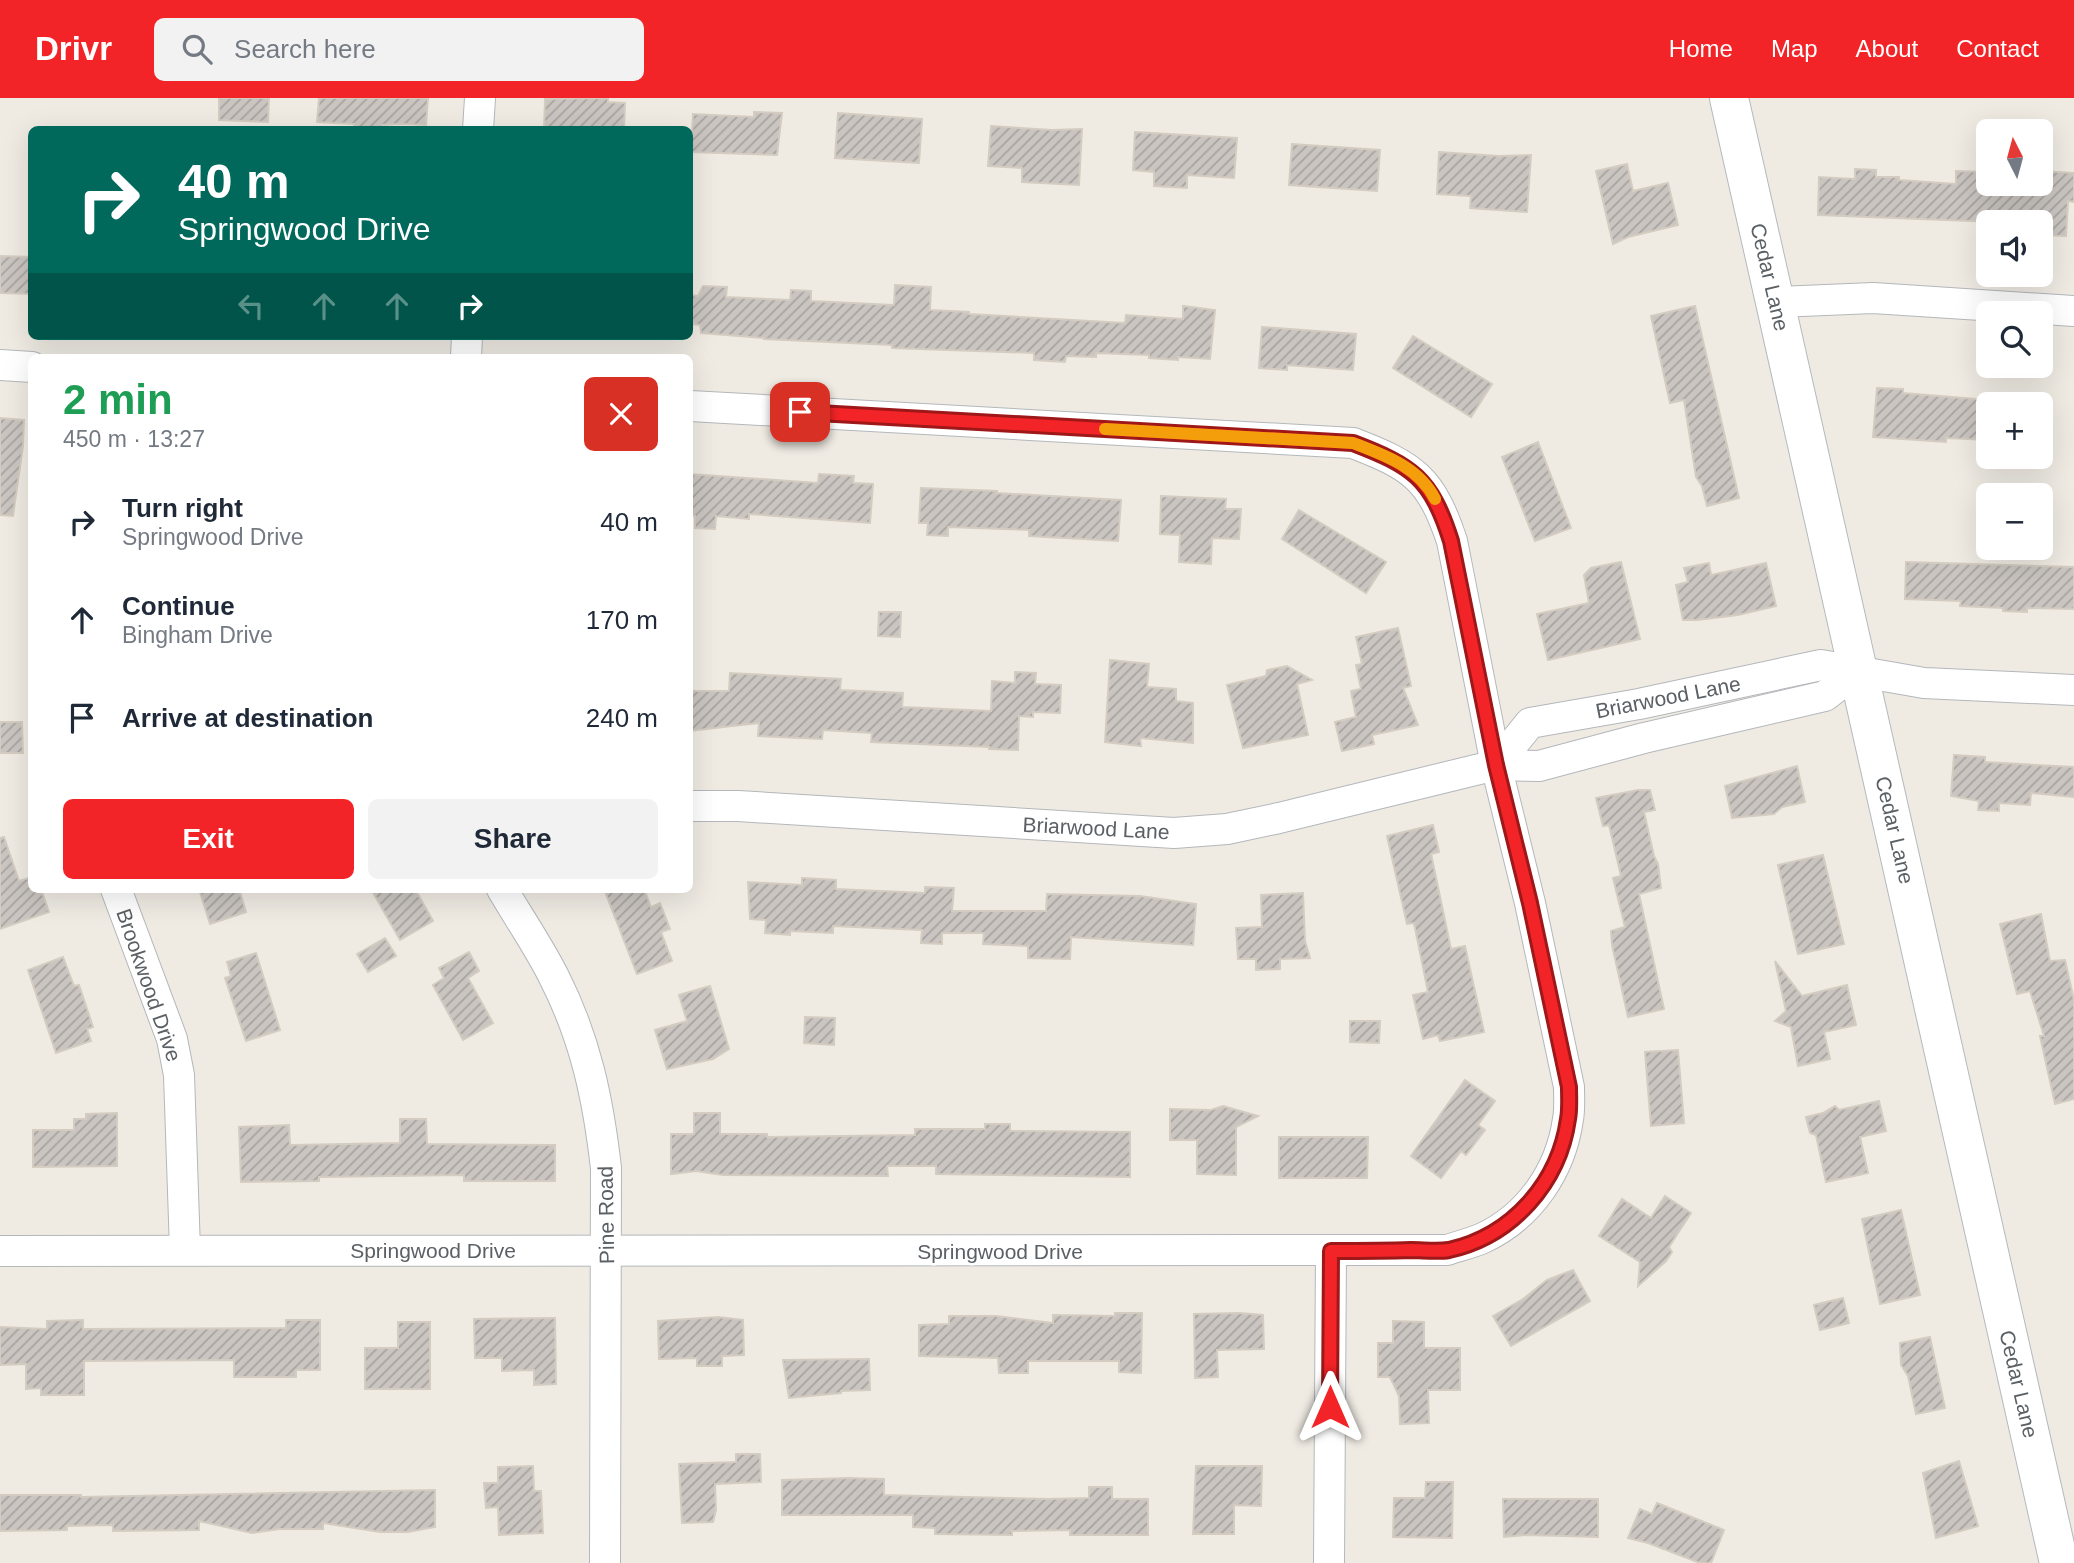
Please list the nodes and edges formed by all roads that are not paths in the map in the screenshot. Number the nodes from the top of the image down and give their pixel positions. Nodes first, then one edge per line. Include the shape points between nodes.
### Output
1 (480, 98) edge
2 (1729, 98) edge
3 (478, 126) edge
4 (1776, 302) junction
5 (2074, 311) edge
6 (0, 365) edge
7 (28, 367) edge
8 (693, 406) edge
9 (1858, 670) junction
10 (2074, 690) edge
11 (1496, 765) junction
12 (693, 806) edge
13 (117, 893) edge
14 (504, 893) edge
15 (185, 1250) junction
16 (0, 1251) edge
17 (607, 1251) junction
18 (1331, 1251) junction
19 (605, 1563) edge
20 (1329, 1563) edge
21 (2059, 1563) edge

1 - 3 street
2 - 4 main road, Cedar Lane
4 - 5 street via 1873,298
4 - 9 main road, Cedar Lane
6 - 7 street
8 - 11 street, Springwood Drive via 1353,443 1384,455 1412,471 1432,494 1444,518
9 - 10 street, Briarwood Lane via 1924,683
9 - 11 street, Briarwood Lane via 1825,696 1539,766
9 - 11 street, Briarwood Lane via 1821,664 1530,723
9 - 21 main road, Cedar Lane
11 - 12 street, Briarwood Lane via 1266,821 1174,832
11 - 18 street, Springwood Drive via 1569,1087 1569,1118 1562,1148 1550,1177 1532,1202 1482,1239 1447,1250
13 - 15 street, Brookwood Drive via 175,1051
14 - 17 street, Pine Road via 554,976 587,1058 606,1168
15 - 16 street, Springwood Drive
15 - 17 street, Springwood Drive
17 - 18 street, Springwood Drive
17 - 19 street, Pine Road
18 - 20 street

